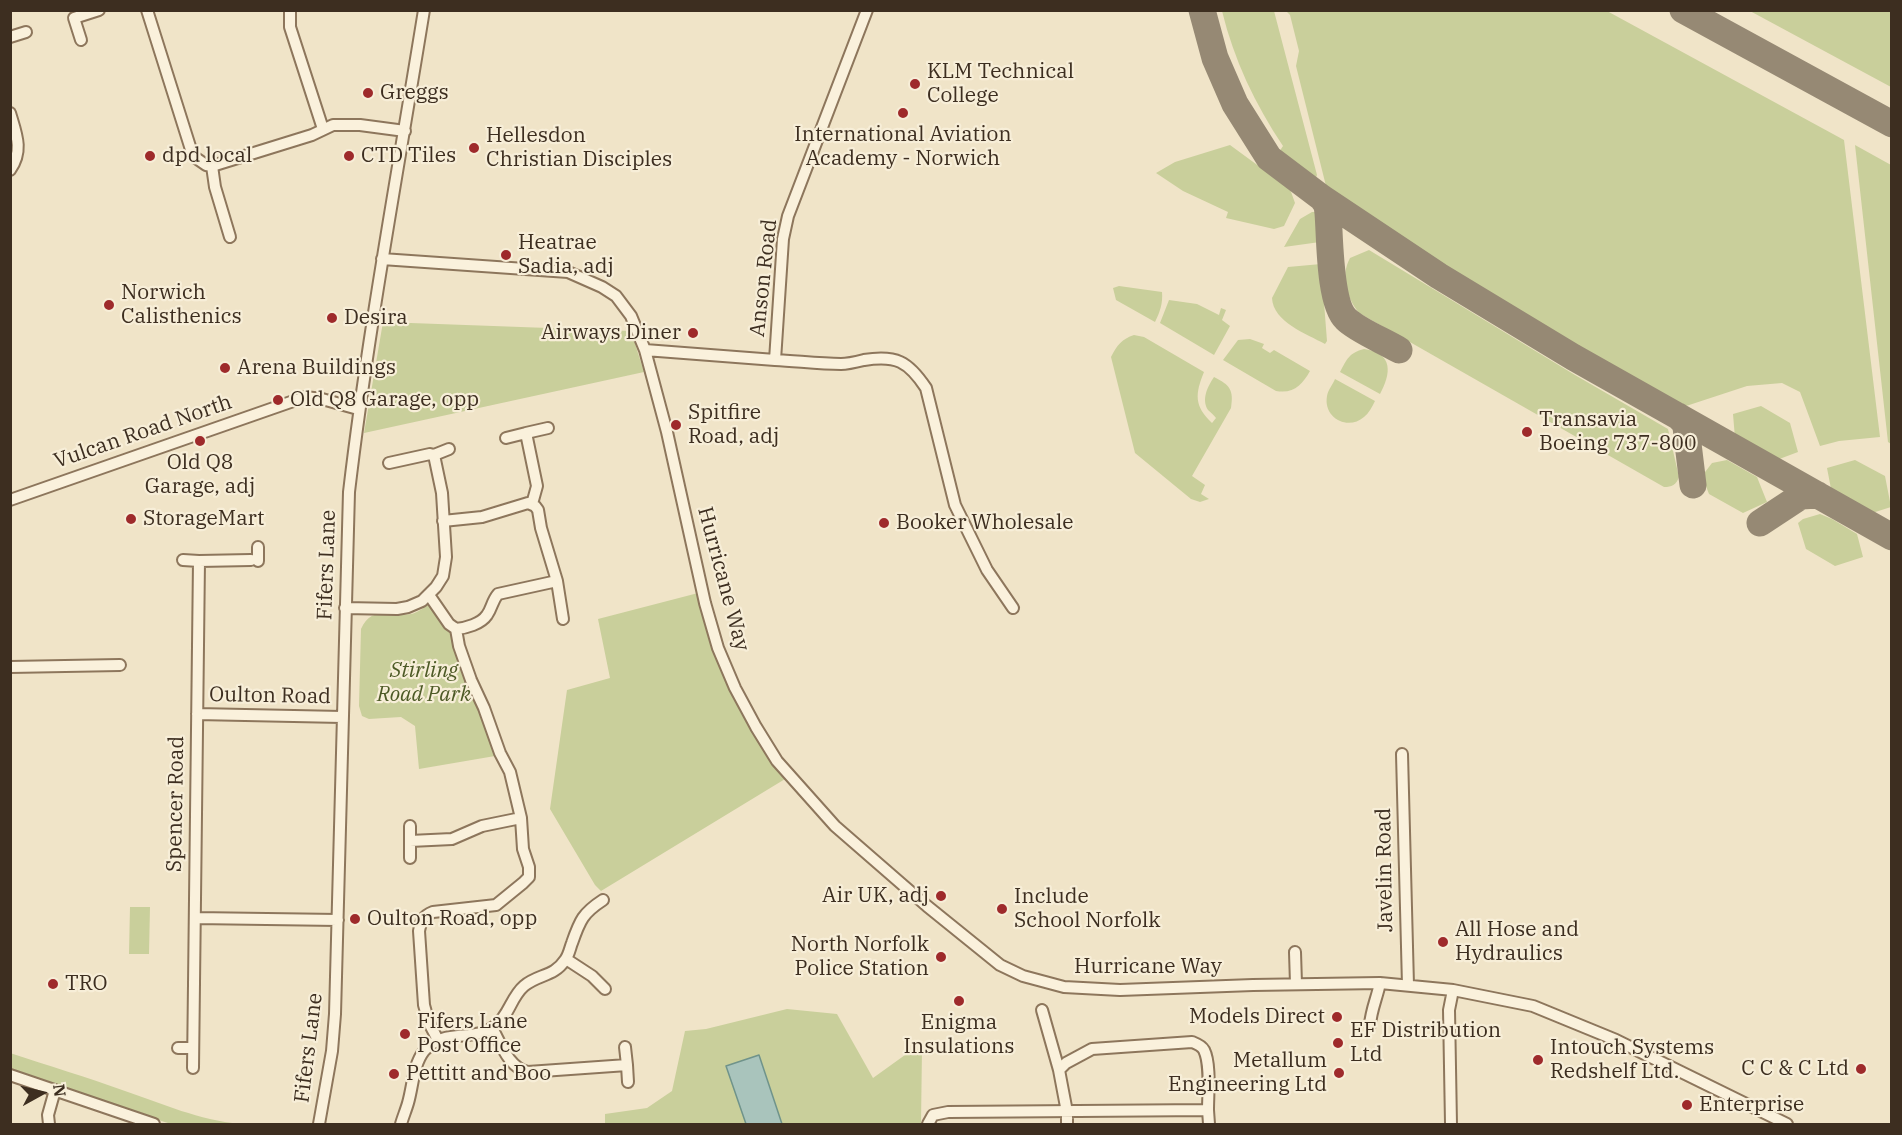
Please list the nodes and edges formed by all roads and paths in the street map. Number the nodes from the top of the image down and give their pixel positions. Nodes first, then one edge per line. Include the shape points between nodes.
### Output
1 (99, 10) edge
2 (147, 10) edge
3 (290, 10) edge
4 (424, 10) edge
5 (867, 10) edge
6 (26, 32) dead end
7 (10, 37) edge
8 (81, 40) dead end
9 (10, 113) edge
10 (323, 129) junction
11 (405, 131) junction
12 (212, 166) junction
13 (10, 170) edge
14 (230, 237) dead end
15 (382, 259) junction
16 (645, 350) junction
17 (776, 360) junction
18 (358, 409) junction
19 (548, 428) dead end
20 (526, 433) junction
21 (506, 438) dead end
22 (449, 449) dead end
23 (434, 454) junction
24 (389, 463) dead end
25 (10, 500) edge
26 (532, 504) junction
27 (443, 521) junction
28 (258, 548) dead end
29 (183, 560) dead end
30 (199, 561) junction
31 (557, 581) junction
32 (429, 596) junction
33 (345, 608) junction
34 (1013, 608) dead end
35 (563, 619) dead end
36 (456, 629) junction
37 (120, 665) dead end
38 (10, 667) edge
39 (197, 714) junction
40 (342, 717) junction
41 (1402, 754) dead end
42 (521, 818) junction
43 (410, 826) dead end
44 (410, 841) junction
45 (410, 858) dead end
46 (603, 900) dead end
47 (195, 918) junction
48 (338, 920) junction
49 (1294, 952) dead end
50 (566, 959) junction
51 (1380, 983) junction
52 (1296, 984) junction
53 (1407, 985) junction
54 (605, 989) dead end
55 (1453, 990) junction
56 (1042, 1010) dead end
57 (1370, 1025) dead end
58 (492, 1028) junction
59 (438, 1040) junction
60 (626, 1047) dead end
61 (178, 1048) dead end
62 (193, 1048) junction
63 (627, 1065) junction
64 (193, 1068) dead end
65 (1059, 1070) junction
66 (10, 1075) edge
67 (628, 1082) dead end
68 (55, 1090) junction
69 (1208, 1110) junction
70 (1067, 1112) junction
71 (140, 1122) edge
72 (49, 1125) edge
73 (154, 1125) edge
74 (319, 1125) edge
75 (401, 1125) edge
76 (928, 1125) edge
77 (1067, 1125) edge
78 (1209, 1125) edge
79 (1451, 1125) edge
80 (1788, 1125) edge

1 - 8 street via 74,18
2 - 12 street via 193,156
3 - 10 street via 290,27
4 - 11 street, Fifers Lane
5 - 17 street, Anson Road via 788,216 783,239
6 - 7 street
9 - 13 street via 19,150
10 - 11 street via 360,124
10 - 12 street
11 - 15 street, Fifers Lane
12 - 14 street
15 - 16 street, Hurricane Way via 568,272 616,296 631,316
15 - 18 street, Fifers Lane
16 - 17 street
16 - 52 street, Hurricane Way via 718,648 735,688 777,761 836,826 1000,965 1023,976 1064,987 1120,990
17 - 34 street, Anson Road via 843,364 889,358 917,375 926,388 955,506 987,570
18 - 25 street, Vulcan Road North via 314,397 296,400
18 - 33 street, Fifers Lane via 349,492
19 - 20 street
20 - 21 street
20 - 26 street via 537,486
22 - 23 street
23 - 24 street
23 - 27 street
26 - 27 street
26 - 31 street via 538,510
27 - 32 street via 445,567
28 - 30 street via 254,561
29 - 30 street
30 - 39 street, Spencer Road
31 - 35 street
31 - 36 street via 498,594 482,621
32 - 33 street via 397,609
32 - 36 street
33 - 40 street, Fifers Lane
36 - 42 street via 471,680 510,772
37 - 38 street
39 - 40 street, Oulton Road
39 - 47 street, Spencer Road
40 - 48 street, Fifers Lane
41 - 53 street, Javelin Road
42 - 44 street via 482,826 452,839
42 - 59 street via 523,849 529,867 529,877 523,884 496,905 433,912 421,921 424,1005
43 - 44 street
44 - 45 street
46 - 50 street via 588,910 580,922
47 - 48 street
47 - 62 street, Spencer Road
48 - 74 street, Fifers Lane via 333,1040
49 - 52 street
50 - 54 street via 594,973
50 - 58 street via 550,975 525,985
51 - 52 street, Hurricane Way
51 - 53 street, Hurricane Way
51 - 57 street
53 - 55 street, Hurricane Way
55 - 79 street via 1449,1010
55 - 80 street, Hurricane Way via 1533,1006 1616,1040
56 - 65 street via 1048,1053
58 - 59 street
58 - 63 street via 521,1071
59 - 75 street via 422,1053 417,1064
60 - 63 street
61 - 62 street
62 - 64 street, Spencer Road
63 - 67 street
65 - 69 street via 1092,1050 1192,1042 1200,1045 1212,1060
65 - 70 street
66 - 68 street
68 - 71 street
68 - 72 street
69 - 70 street
69 - 78 street
70 - 76 street via 948,1112 933,1115
70 - 77 street
71 - 73 street

